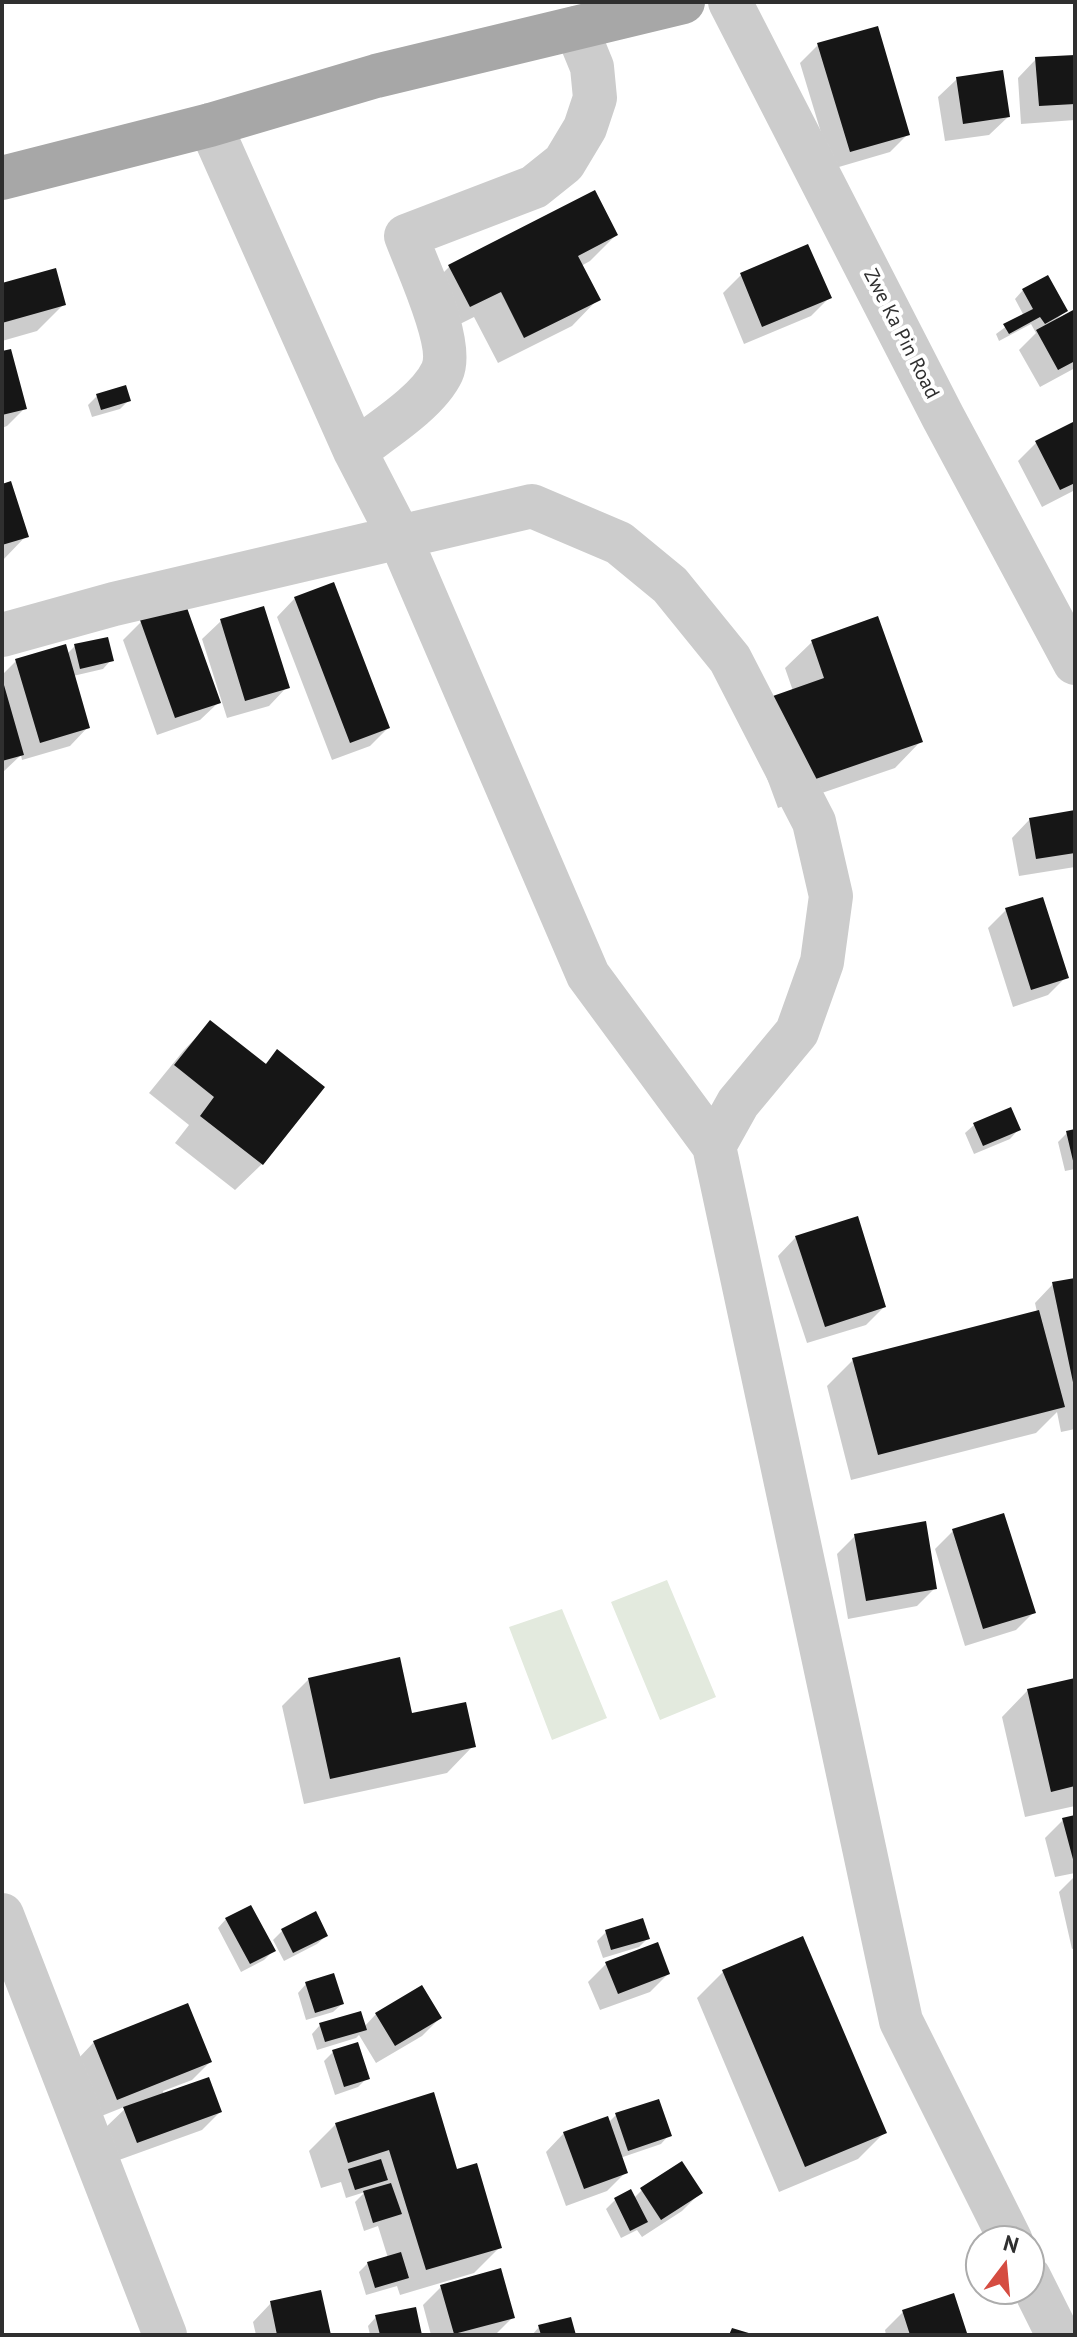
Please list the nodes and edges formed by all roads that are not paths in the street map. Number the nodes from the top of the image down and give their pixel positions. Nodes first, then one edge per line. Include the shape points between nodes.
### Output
1 (683, 2) edge
2 (730, 2) edge
3 (576, 28) junction
4 (210, 125) junction
5 (2, 178) edge
6 (355, 451) junction
7 (400, 538) junction
8 (2, 635) edge
9 (1075, 663) edge
10 (714, 1146) junction
11 (2, 1915) edge
12 (1003, 2225) edge
13 (1043, 2305) edge
14 (165, 2335) edge
15 (1058, 2335) edge

1 - 3 main road
2 - 9 street, Zwe Ka Pin Road
3 - 4 main road via 376,76
3 - 6 street via 592,67 595,98 564,163 534,187 406,236 445,339 443,371 421,398
4 - 5 main road
4 - 6 street
6 - 7 street
7 - 8 street
7 - 10 street via 588,975
7 - 10 street via 532,506 619,543 670,585 730,659 814,822 831,896 822,962 797,1032 738,1103
10 - 12 street via 901,2021
11 - 14 street
13 - 15 street

